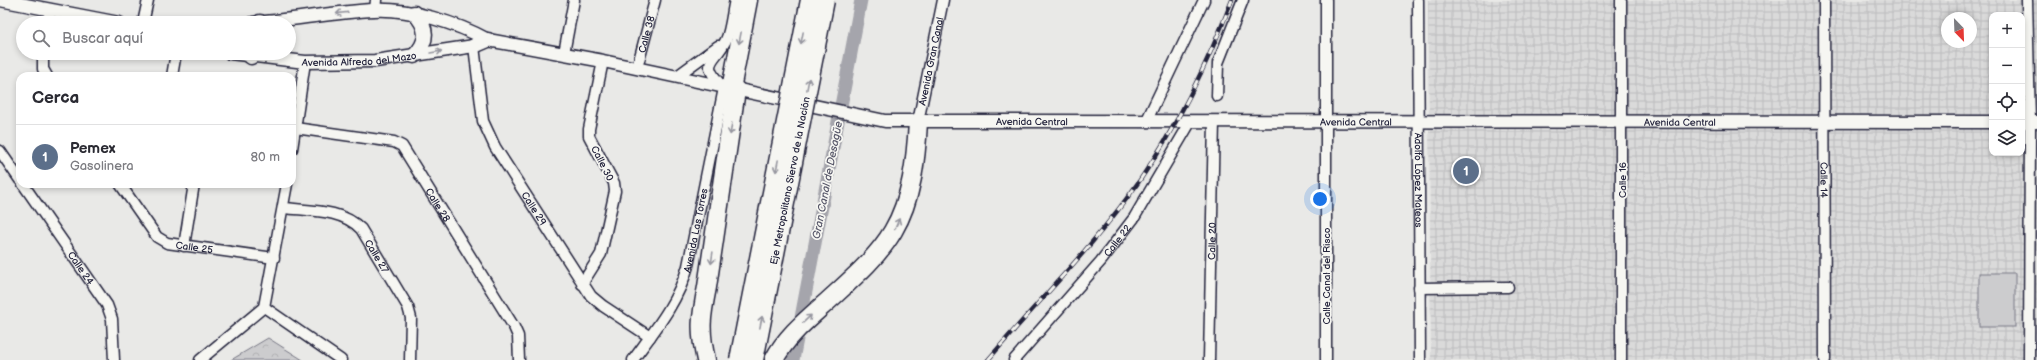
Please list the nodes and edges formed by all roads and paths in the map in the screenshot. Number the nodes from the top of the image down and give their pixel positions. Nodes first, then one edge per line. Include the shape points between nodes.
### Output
1 (0, 0) edge
2 (148, 0) edge
3 (574, 0) edge
4 (655, 0) edge
5 (735, 0) edge
6 (748, 0) edge
7 (810, 0) edge
8 (825, 0) edge
9 (943, 0) edge
10 (1204, 0) edge
11 (1243, 0) edge
12 (1326, 0) edge
13 (1418, 0) edge
14 (1621, 0) edge
15 (1824, 0) edge
16 (2027, 0) edge
17 (376, 5) edge
18 (50, 10) junction
19 (414, 13) junction
20 (49, 16) edge
21 (82, 16) edge
22 (145, 16) edge
23 (296, 17) edge
24 (488, 40) junction
25 (726, 40) junction
26 (474, 46) junction
27 (564, 53) junction
28 (414, 56) junction
29 (43, 60) edge
30 (175, 60) edge
31 (289, 60) edge
32 (603, 60) junction
33 (305, 62) junction
34 (637, 68) junction
35 (45, 72) edge
36 (173, 72) edge
37 (677, 76) junction
38 (730, 89) junction
39 (1217, 96) dead end
40 (296, 121) edge
41 (1191, 121) junction
42 (1214, 121) junction
43 (1622, 121) junction
44 (918, 122) junction
45 (1146, 122) junction
46 (1325, 122) junction
47 (1419, 122) junction
48 (1824, 122) junction
49 (1989, 122) edge
50 (2030, 122) edge
51 (296, 128) edge
52 (0, 151) edge
53 (16, 174) edge
54 (26, 188) edge
55 (123, 188) edge
56 (193, 188) edge
57 (286, 188) edge
58 (284, 208) junction
59 (184, 246) junction
60 (274, 258) junction
61 (582, 284) junction
62 (1508, 287) dead end
63 (1419, 288) junction
64 (264, 307) junction
65 (650, 337) junction
66 (1025, 346) junction
67 (114, 360) edge
68 (200, 360) edge
69 (340, 360) edge
70 (410, 360) edge
71 (518, 360) edge
72 (633, 360) edge
73 (706, 360) edge
74 (739, 360) edge
75 (754, 360) edge
76 (774, 360) edge
77 (1014, 360) edge
78 (1025, 360) edge
79 (1209, 360) edge
80 (1326, 360) edge
81 (1420, 360) edge
82 (1621, 360) edge
83 (1825, 360) edge
84 (2029, 360) edge

1 - 18 street
2 - 22 street
3 - 27 street
4 - 34 street, Calle 38
5 - 25 street
6 -> 38 highway
7 -> 74 highway, Eje Metropolitano Siervo de la Nación, bridge
75 -> 8 highway, Eje Metropolitano Siervo de la Nación, bridge
9 - 44 street, Avenida Gran Canal
10 - 45 street
11 - 39 street via 1218,63
12 - 46 street, Calle Canal del Risco
13 - 47 street, Adolfo López Mateos
14 - 43 street, Calle 16
15 - 48 street, Calle 14
16 - 50 street
17 - 19 street
17 -> 23 street
18 - 20 street
18 - 21 street
19 - 24 street via 474,32
19 - 28 main road via 421,20 426,34 423,45
24 - 26 main road, Avenida Alfredo del Mazo
24 - 27 street
25 - 37 street
25 - 38 street via 711,60 710,68 715,78
28 -> 26 street, Avenida Alfredo del Mazo
26 - 61 street, Calle 29 via 483,121 487,132
27 - 32 street
28 - 33 street, Avenida Alfredo del Mazo via 375,61
29 - 35 street
30 - 36 street
31 - 33 street, Avenida Alfredo del Mazo
32 - 34 street
32 - 61 street, Calle 30 via 589,129 590,136 614,183 615,191 601,254
33 - 40 street
34 - 37 street
37 - 38 street
38 - 44 street, Avenida Central via 861,117
38 - 65 street, Avenida Las Torres via 683,284 676,300
38 -> 73 highway via 708,287 700,319 700,336
41 - 42 street, Avenida Central
41 - 45 street, Avenida Central
41 - 66 street, Calle 22 via 1134,218 1101,262
42 - 46 street, Avenida Central
42 - 79 street, Calle 20
43 - 47 street, Avenida Central
43 - 48 street, Avenida Central
43 - 82 street, Calle 16
44 - 45 street, Avenida Central
76 -> 44 highway via 797,329 847,283 894,230 905,204 913,174
46 - 47 street, Avenida Central
46 - 80 street, Calle Canal del Risco
47 - 63 street, Adolfo López Mateos
48 - 49 street, Avenida Central
48 - 83 street, Calle 14
50 - 84 street
51 - 71 street, Calle 28 via 394,142 402,146 514,327 518,336
52 - 53 street
54 - 67 street, Calle 24 via 107,305 112,319
55 - 59 street, Calle 25 via 157,238
56 - 59 street
57 - 58 street
58 - 60 street
58 - 70 street, Calle 27 via 344,216 361,229 408,307 411,318
59 - 60 street, Calle 25
60 - 64 street
61 - 65 street, Calle 29 via 603,306
62 - 63 street
63 - 81 street, Adolfo López Mateos
64 - 68 street
64 - 69 street
65 - 72 street, Avenida Las Torres
66 - 77 street, Calle 22
66 - 78 street

